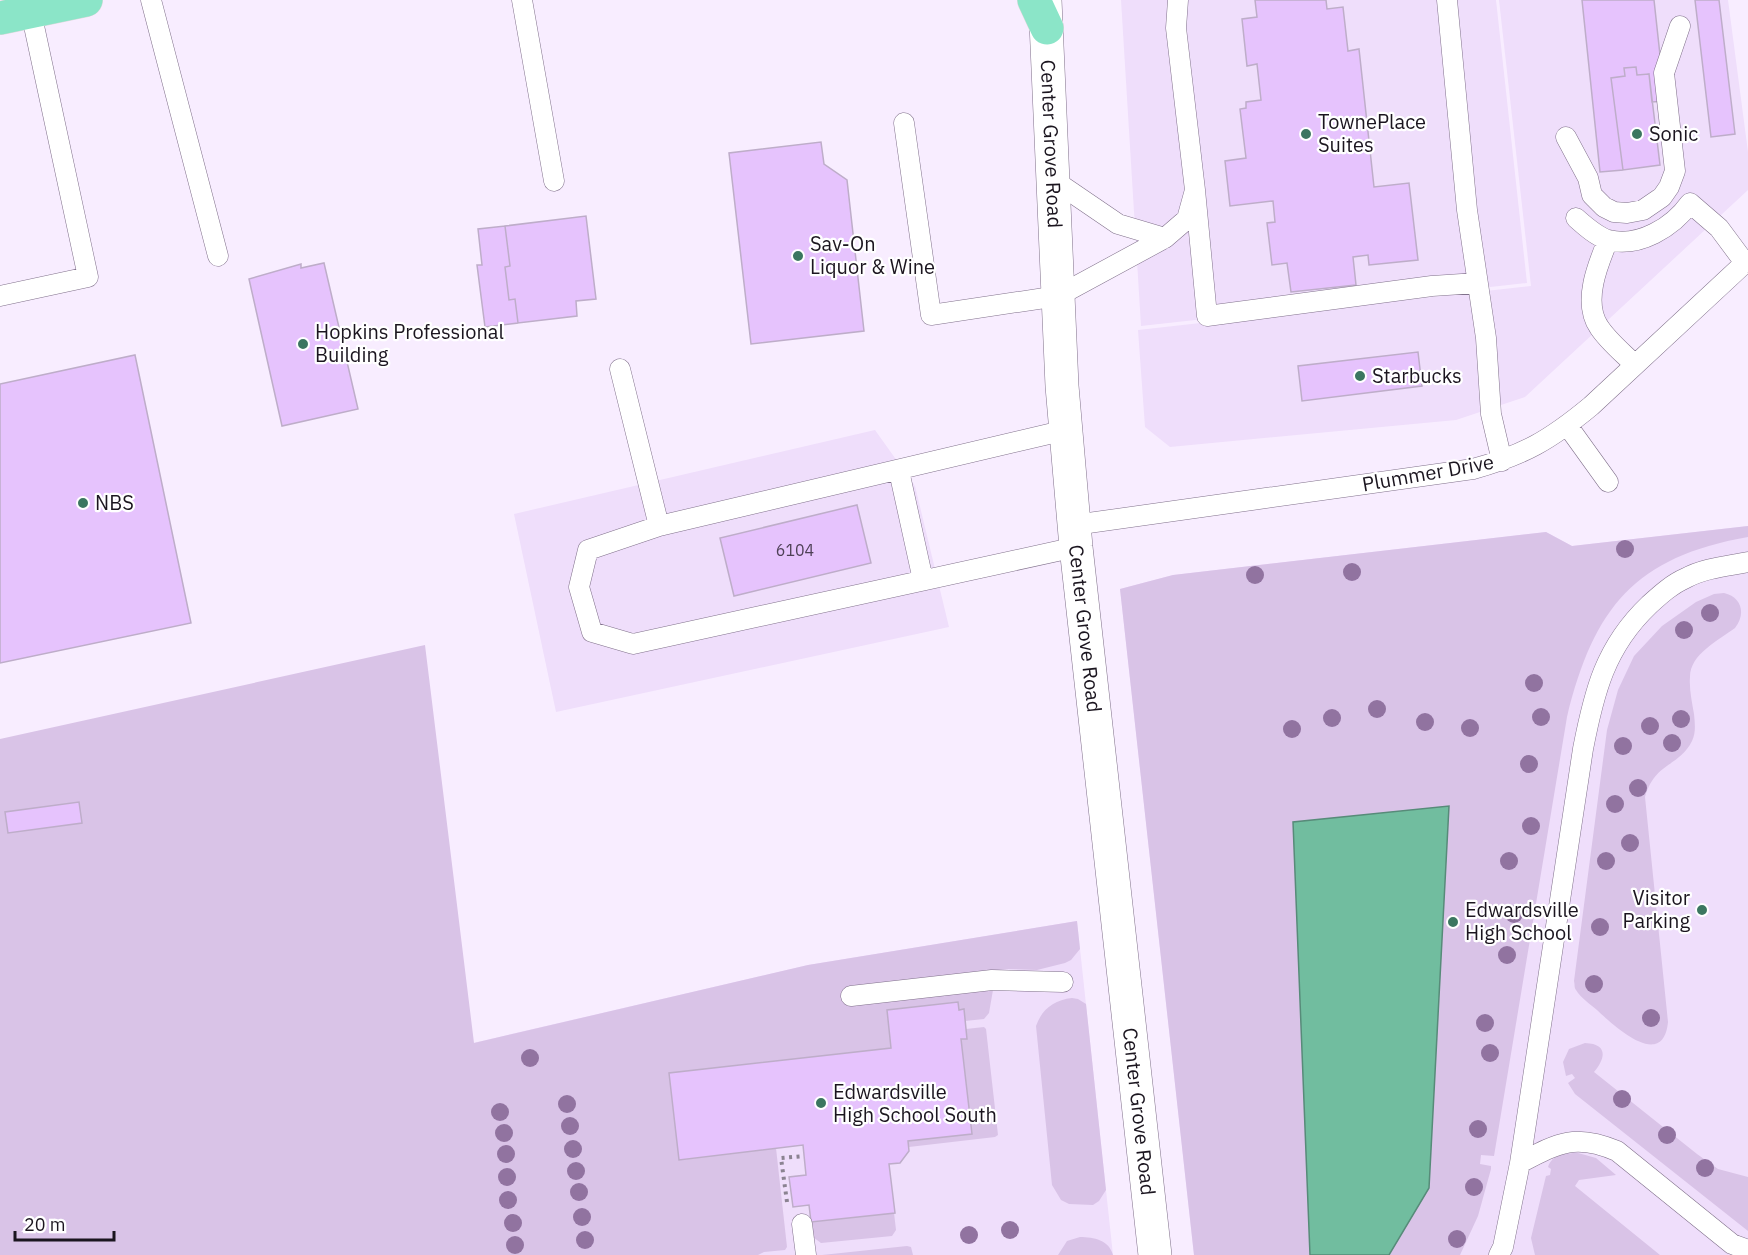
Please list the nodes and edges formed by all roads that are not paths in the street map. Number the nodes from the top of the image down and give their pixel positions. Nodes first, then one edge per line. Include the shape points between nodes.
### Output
1 (86, 0) edge
2 (151, 0) edge
3 (522, 0) edge
4 (1178, 0) edge
5 (1447, 0) edge
6 (1042, 9) edge
7 (31, 12) junction
8 (0, 18) edge
9 (1680, 26) dead end
10 (904, 123) dead end
11 (1566, 137) dead end
12 (1052, 179) junction
13 (554, 181) dead end
14 (1195, 190) junction
15 (1576, 218) dead end
16 (1165, 238) junction
17 (1608, 240) junction
18 (218, 256) dead end
19 (1746, 262) edge
20 (1477, 283) junction
21 (0, 296) edge
22 (1058, 296) junction
23 (1635, 365) junction
24 (620, 369) dead end
25 (1568, 425) junction
26 (1066, 430) junction
27 (1502, 461) junction
28 (899, 471) junction
29 (1608, 482) dead end
30 (659, 526) junction
31 (1075, 536) junction
32 (1748, 562) edge
33 (923, 580) junction
34 (1063, 982) dead end
35 (850, 996) dead end
36 (1520, 1163) junction
37 (802, 1224) dead end
38 (1748, 1250) edge
39 (806, 1255) edge
40 (1155, 1255) edge
41 (1499, 1255) edge

1 - 7 main road
2 - 18 lane
3 - 13 lane
4 - 14 lane via 1176,28
5 - 20 lane
6 - 12 street, Center Grove Road
7 - 8 main road
7 - 21 lane via 88,277
9 - 11 lane via 1664,73 1675,171 1662,197 1638,211 1609,210 1592,195 1588,178
10 - 22 lane via 931,315
12 - 16 lane via 1118,224
12 - 22 street, Center Grove Road
14 - 16 lane via 1187,219
14 - 20 lane via 1207,316
15 - 17 lane
16 - 22 lane
17 - 19 lane via 1643,239 1680,217 1690,203 1719,228
17 - 23 lane via 1596,270 1593,311 1598,327
19 - 23 lane, Plummer Drive
20 - 27 lane via 1486,338 1491,414
22 - 26 street, Center Grove Road
23 - 25 lane, Plummer Drive
24 - 30 lane
25 - 27 lane, Plummer Drive via 1536,446
25 - 29 lane
26 - 28 lane
26 - 31 street, Center Grove Road
27 - 31 lane, Plummer Drive
28 - 30 lane
28 - 33 lane
30 - 33 lane, Plummer Drive via 588,550 579,587 592,632 633,644
31 - 33 lane, Plummer Drive
31 - 40 street, Center Grove Road
32 - 36 lane via 1700,572 1669,588 1641,612 1616,643 1600,679 1583,749
34 - 35 lane via 992,980
36 - 38 lane via 1552,1146 1569,1142 1604,1145 1617,1151 1732,1244
36 - 41 lane
37 - 39 lane

